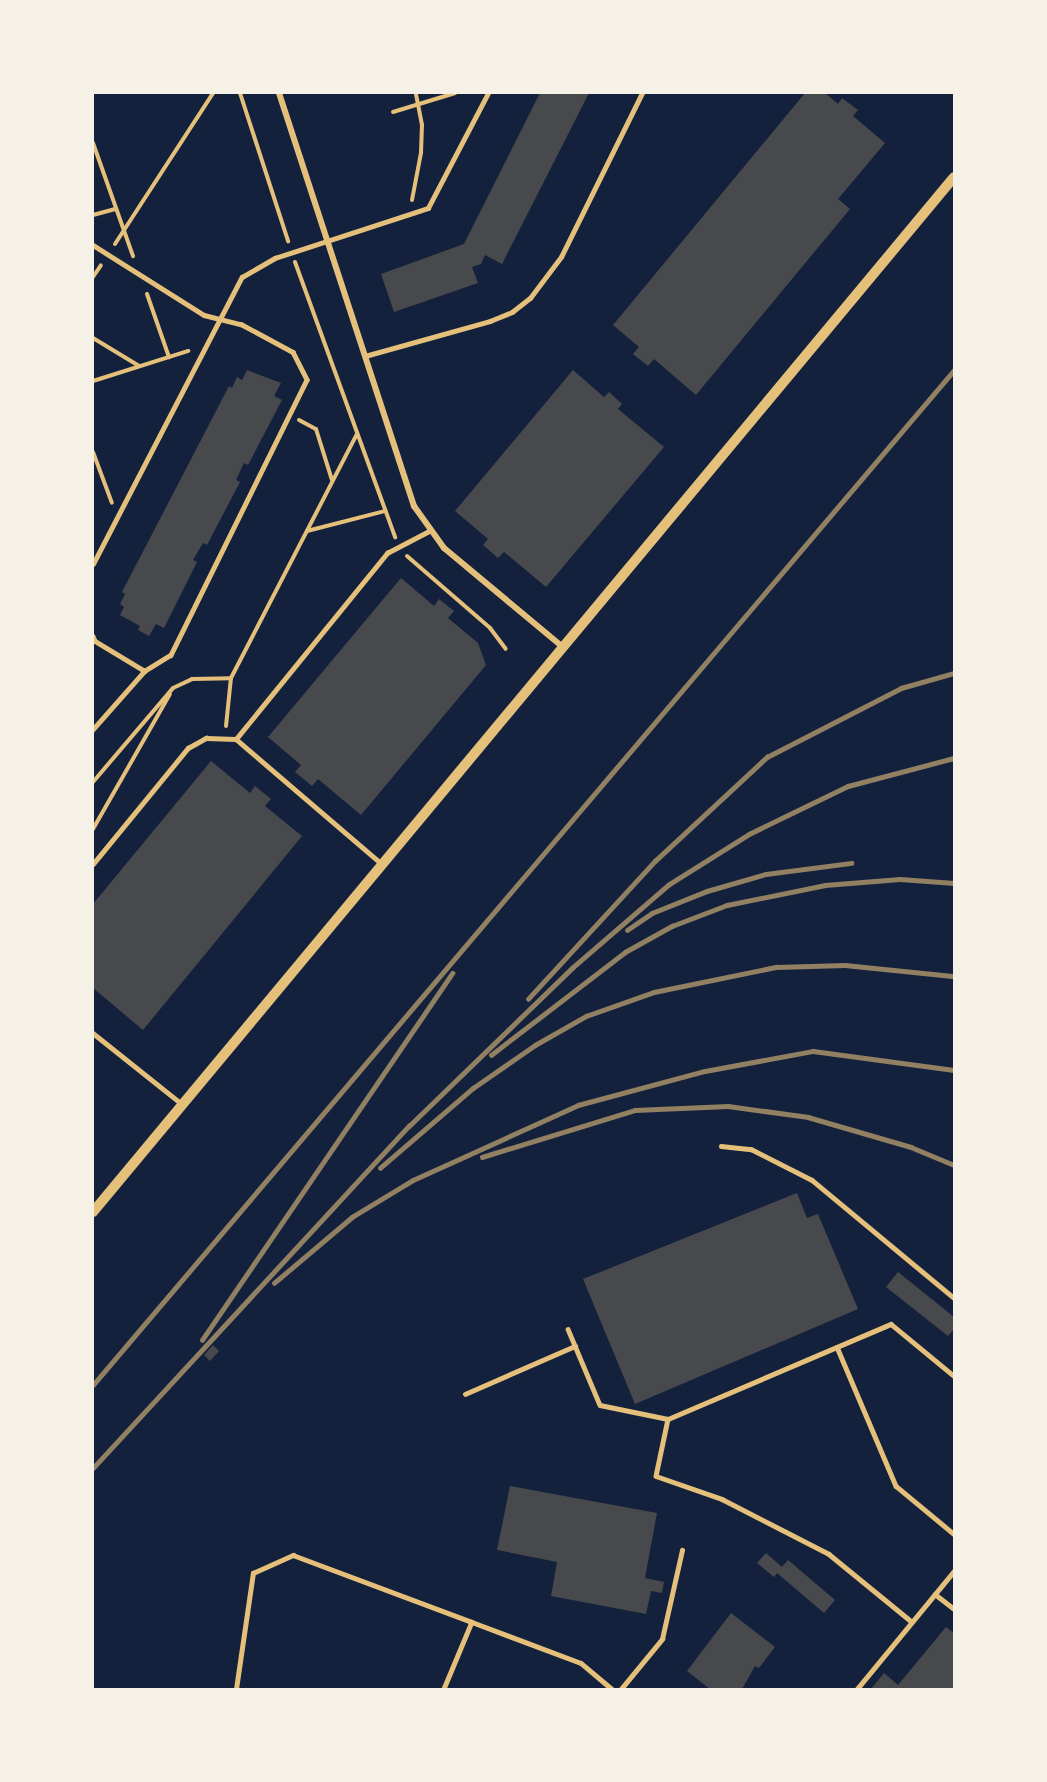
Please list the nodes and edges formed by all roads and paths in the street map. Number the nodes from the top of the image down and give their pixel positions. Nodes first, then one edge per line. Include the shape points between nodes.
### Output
1 (213, 93) edge
2 (240, 93) edge
3 (279, 93) edge
4 (416, 93) edge
5 (455, 93) edge
6 (488, 93) edge
7 (642, 93) edge
8 (419, 104) junction
9 (393, 112) dead end
10 (93, 143) edge
11 (954, 177) edge
12 (116, 209) junction
13 (93, 215) edge
14 (402, 216) junction
15 (124, 229) junction
16 (327, 241) junction
17 (93, 245) edge
18 (292, 253) junction
19 (108, 254) junction
20 (140, 275) junction
21 (93, 277) edge
22 (218, 318) junction
23 (93, 338) edge
24 (200, 354) junction
25 (365, 356) junction
26 (170, 357) junction
27 (140, 366) junction
28 (93, 381) edge
29 (290, 415) junction
30 (357, 433) junction
31 (93, 452) edge
32 (333, 481) junction
33 (385, 510) junction
34 (117, 518) junction
35 (307, 531) junction
36 (429, 531) junction
37 (400, 545) junction
38 (93, 564) edge
39 (93, 636) edge
40 (563, 647) junction
41 (507, 650) dead end
42 (146, 671) junction
43 (231, 678) junction
44 (173, 688) junction
45 (93, 730) edge
46 (225, 736) junction
47 (236, 739) junction
48 (93, 782) edge
49 (93, 829) edge
50 (93, 864) edge
51 (382, 864) junction
52 (93, 1033) edge
53 (182, 1104) junction
54 (721, 1146) dead end
55 (93, 1212) edge
56 (954, 1298) edge
57 (568, 1329) dead end
58 (575, 1346) junction
59 (837, 1347) junction
60 (954, 1376) edge
61 (465, 1394) dead end
62 (668, 1419) junction
63 (954, 1534) edge
64 (682, 1550) dead end
65 (954, 1571) edge
66 (935, 1594) junction
67 (954, 1609) edge
68 (472, 1622) junction
69 (912, 1622) junction
70 (236, 1689) edge
71 (444, 1689) edge
72 (612, 1689) edge
73 (621, 1689) edge
74 (857, 1689) edge

1 - 15 path
2 - 18 path
3 - 16 street
4 - 8 path
5 - 8 path
6 - 14 lane via 428,208
7 - 25 lane via 561,257 530,298 512,312 490,321
8 - 9 path
8 - 14 path via 422,125 418,177 414,197
10 - 12 path
11 - 40 street
12 - 13 path
12 - 15 path
14 - 16 lane
15 - 19 path
15 - 20 path
16 - 18 lane
16 - 25 street
17 - 19 lane
18 - 22 lane via 242,277
18 - 30 path
19 - 20 lane
19 - 21 path
20 - 22 lane via 204,315
20 - 26 path
22 - 24 lane
22 - 29 lane via 241,324 293,352 307,380
23 - 27 path
24 - 26 path via 192,350
24 - 34 lane
25 - 36 street via 414,506
26 - 27 path
27 - 28 path
29 - 32 path via 316,429
29 - 42 lane via 171,656
30 - 32 path
30 - 33 path
31 - 34 path
32 - 35 path
33 - 35 path
33 - 37 path
34 - 38 lane
35 - 43 path
36 - 37 lane
36 - 40 street
37 - 41 path via 409,560 490,628
37 - 47 lane via 387,553
39 - 42 lane
40 - 51 street
42 - 45 lane
43 - 44 path via 192,679
43 - 46 path
44 - 48 path
44 - 49 path
46 - 47 lane
46 - 50 lane via 206,738 188,748
47 - 51 lane
51 - 53 street
52 - 53 lane
53 - 55 street
54 - 56 lane via 751,1149 812,1180
57 - 58 lane
58 - 61 lane
58 - 62 lane via 600,1405
59 - 60 lane via 891,1324
59 - 62 lane
59 - 63 lane via 896,1486
62 - 69 lane via 656,1476 722,1499 829,1554
64 - 73 lane via 662,1640
65 - 66 lane
66 - 67 lane
66 - 69 lane
68 - 70 lane via 293,1555 253,1573
68 - 71 lane
68 - 72 lane via 580,1663
69 - 74 lane

